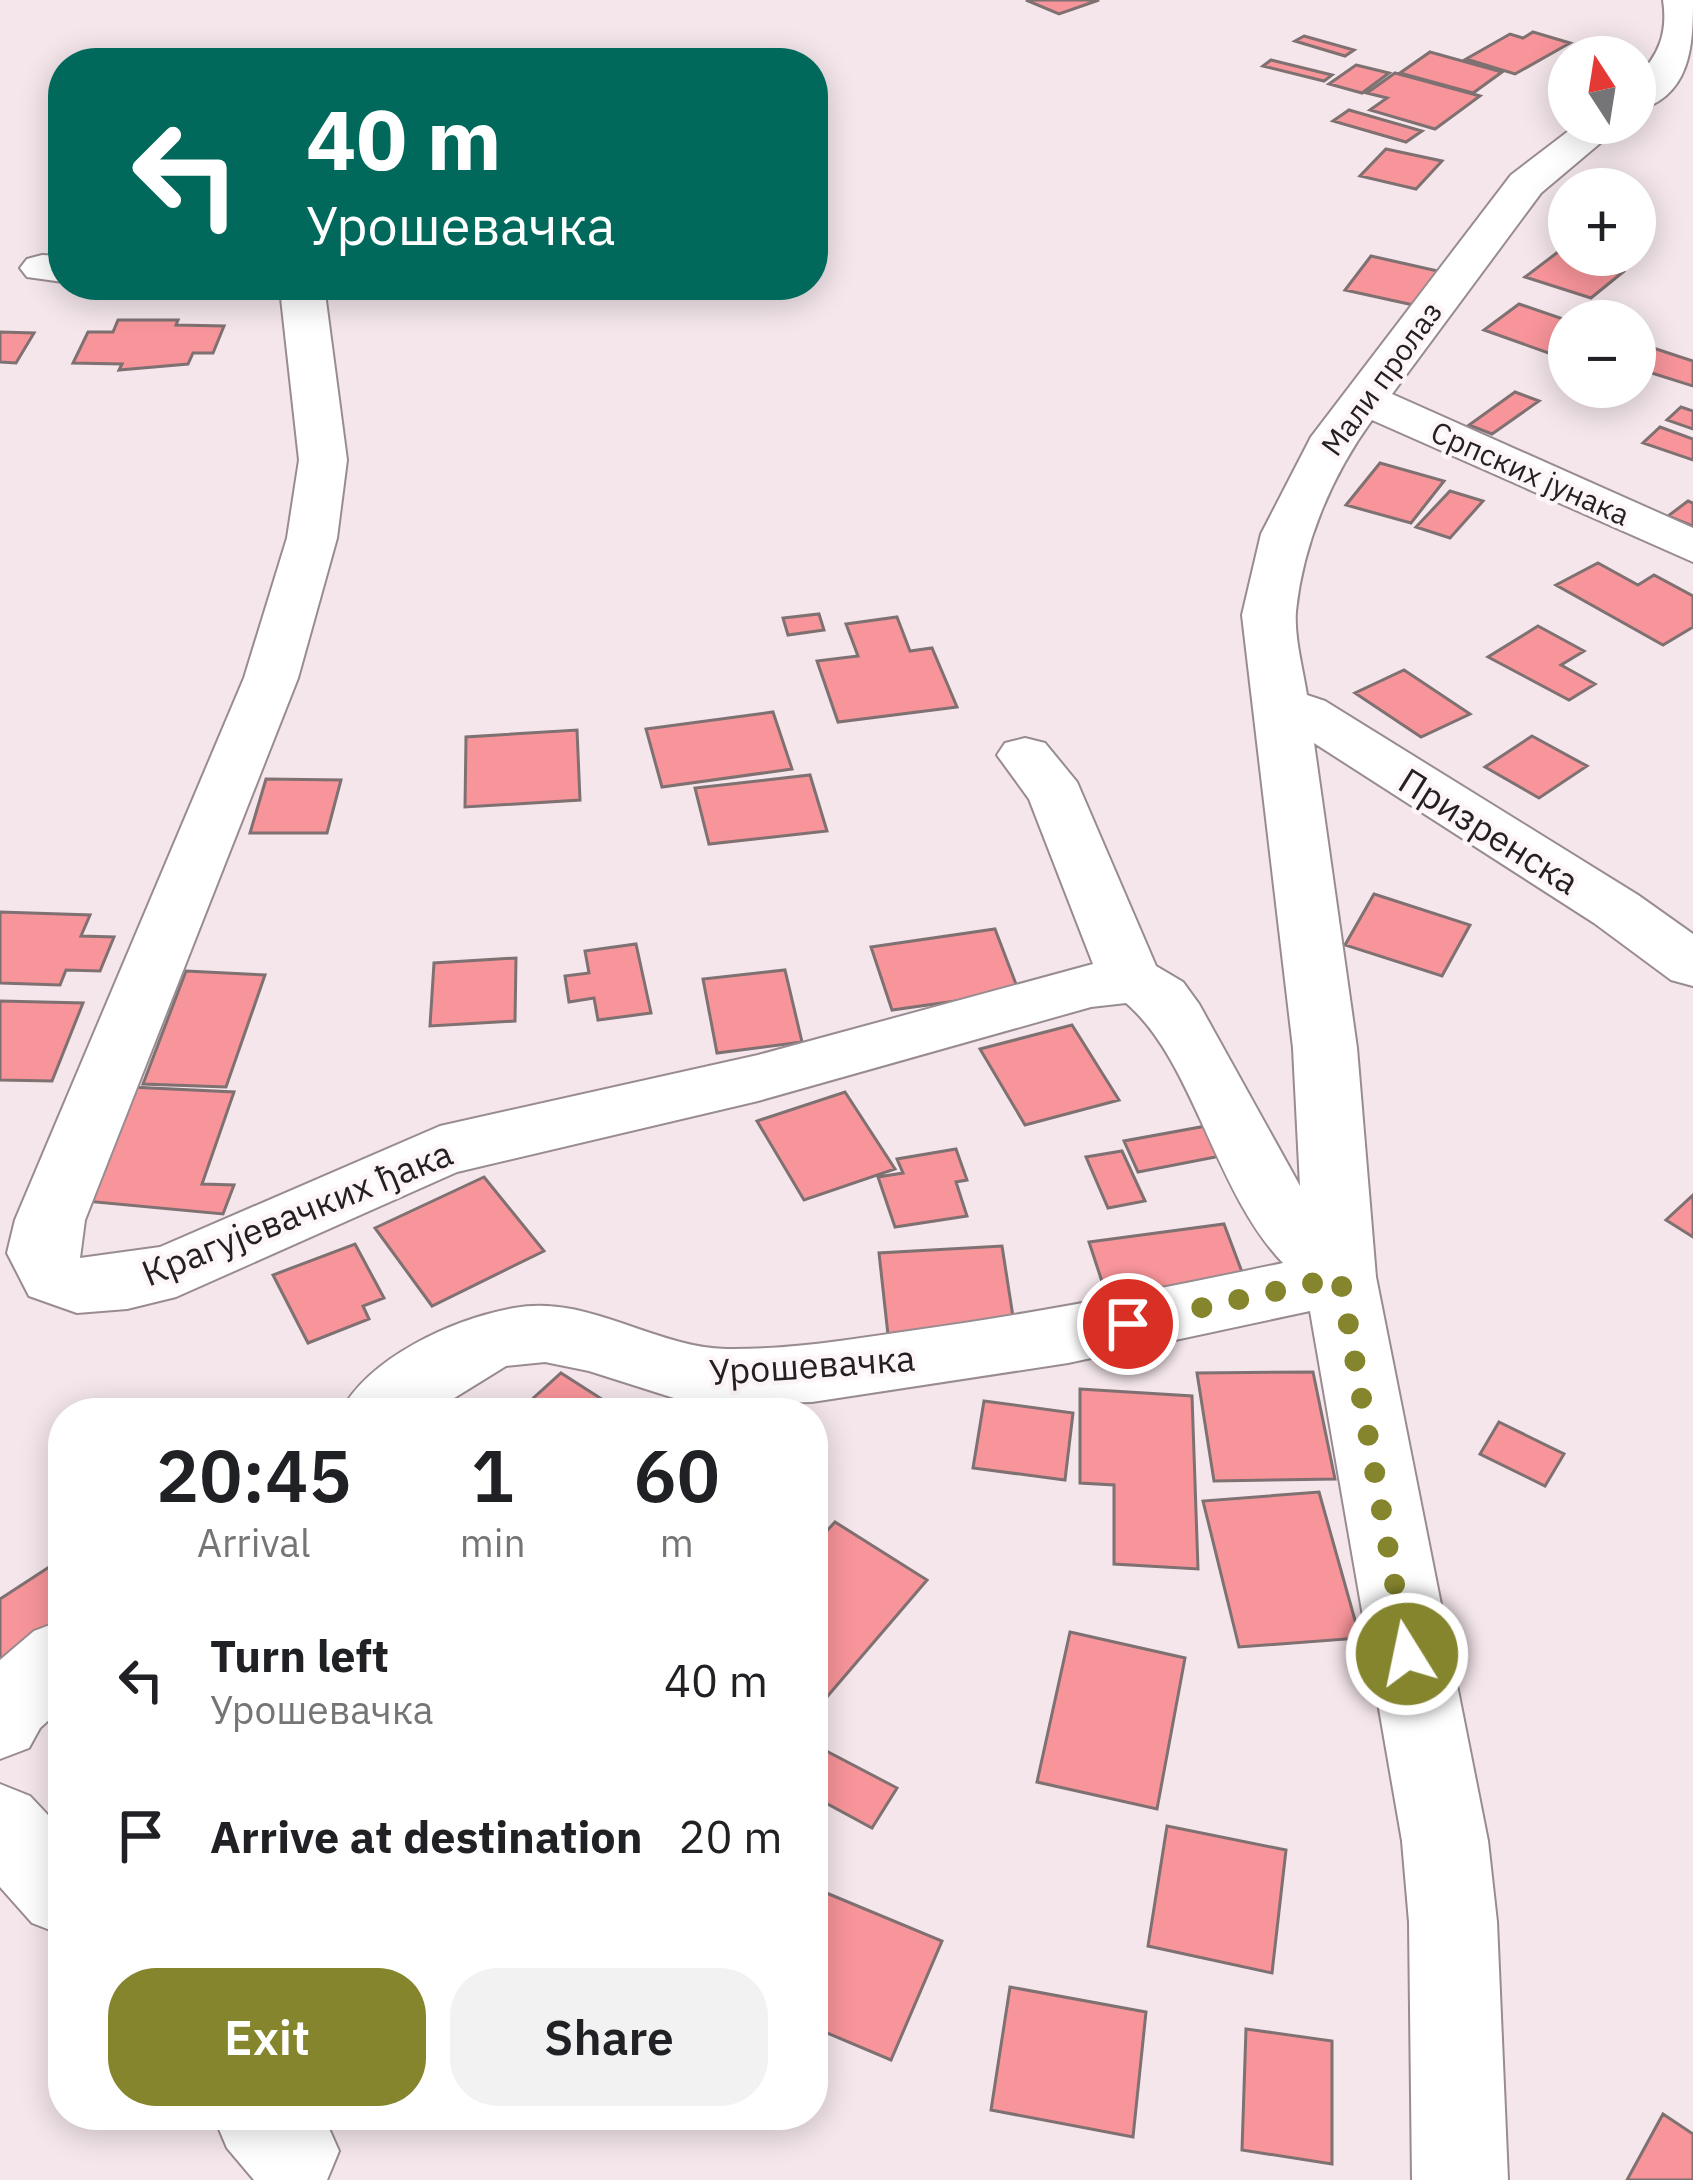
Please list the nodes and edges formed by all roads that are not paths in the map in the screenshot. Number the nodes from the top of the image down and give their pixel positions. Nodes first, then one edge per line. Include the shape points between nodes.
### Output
1 (1682, 0) edge
2 (1656, 81) edge
3 (1577, 144) edge
4 (304, 300) edge
5 (1366, 400) junction
6 (1693, 547) edge
7 (1281, 705) junction
8 (1025, 755) dead end
9 (1693, 965) edge
10 (1130, 980) junction
11 (1340, 1277) junction
12 (394, 1398) edge
13 (48, 1669) edge
14 (0, 1721) edge
15 (0, 1824) edge
16 (48, 1877) edge
17 (1460, 2180) edge

1 - 2 street via 1686,47
3 - 5 street, Мали пролаз via 1526,184
4 - 10 street, Крагујевачких ђака via 323,460 312,538 271,678 50,1220 42,1253 54,1277 76,1286 176,1270 440,1151
5 - 6 street, Српских јунака
5 - 7 street, Мали пролаз via 1328,447 1286,535 1270,615
7 - 9 street, Призренска via 1306,712
7 - 11 street, Мали пролаз via 1325,1048
8 - 10 street via 1057,795
10 - 11 street via 1153,988 1280,1211
11 - 12 street, Урошевачка via 1030,1343 829,1371 719,1378 568,1336 519,1335 419,1378
11 - 17 street, Мали пролаз via 1445,1841
13 - 14 street
15 - 16 street

